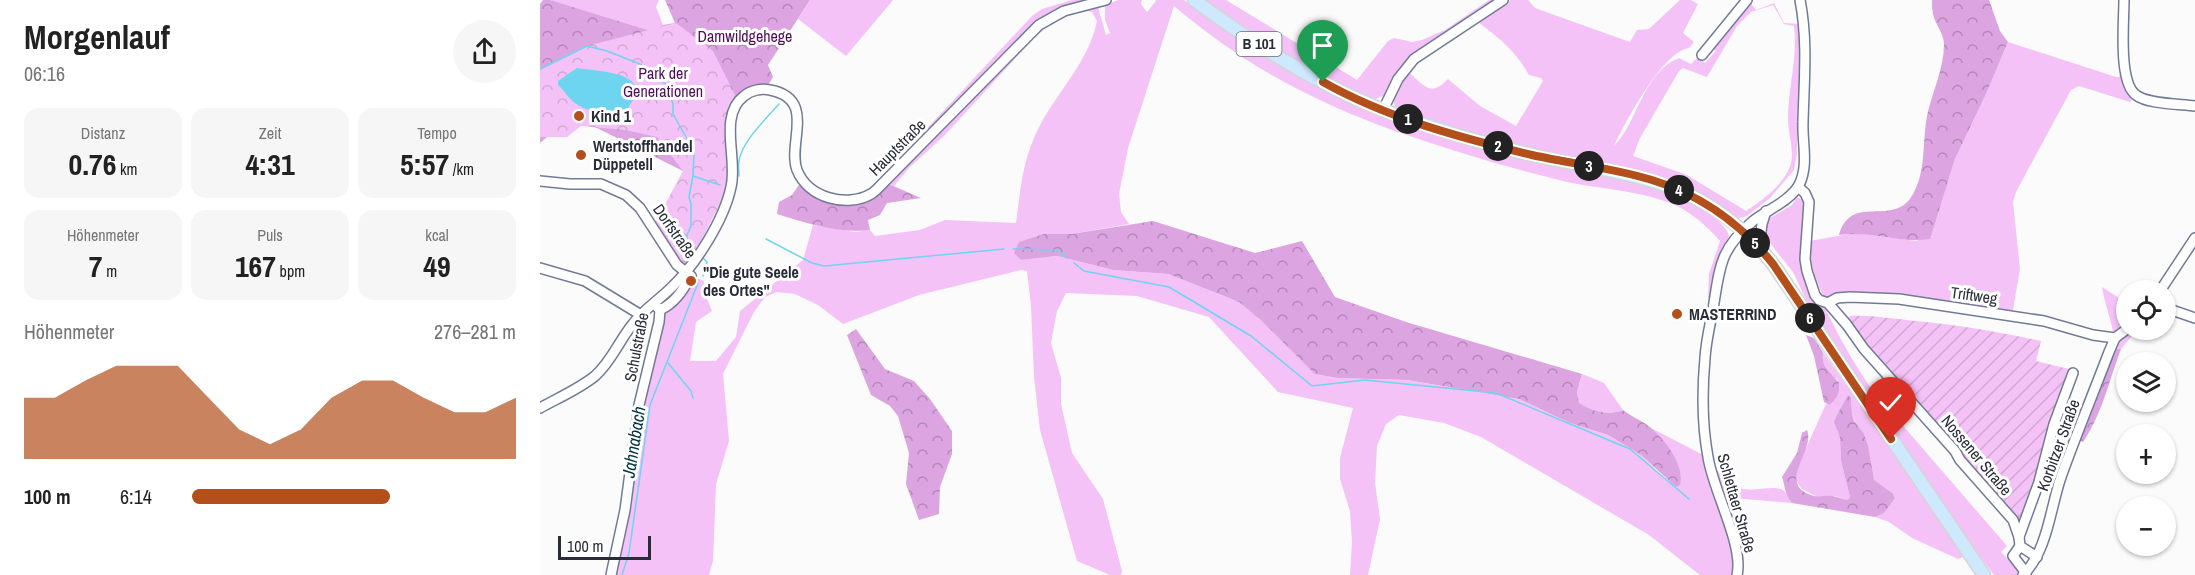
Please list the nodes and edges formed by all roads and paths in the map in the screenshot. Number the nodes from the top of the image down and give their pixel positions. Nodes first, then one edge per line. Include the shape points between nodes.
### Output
1 (1106, 0) edge
2 (1194, 0) edge
3 (1503, 0) edge
4 (1747, 0) edge
5 (1800, 0) edge
6 (2124, 0) edge
7 (1702, 55) dead end
8 (2195, 106) edge
9 (1383, 110) junction
10 (540, 181) edge
11 (1798, 186) junction
12 (1766, 211) junction
13 (1743, 231) junction
14 (2195, 238) edge
15 (1759, 247) junction
16 (540, 268) edge
17 (686, 272) junction
18 (2167, 280) edge
19 (1828, 303) junction
20 (657, 307) junction
21 (2176, 311) edge
22 (641, 315) junction
23 (2195, 318) edge
24 (2115, 339) joint
25 (2073, 372) dead end
26 (540, 408) edge
27 (2020, 542) junction
28 (2037, 557) junction
29 (2025, 574) edge
30 (611, 575) edge
31 (1737, 575) edge
32 (1984, 575) edge

1 - 17 street, Hauptstraße via 1064,10 1039,25 884,182 858,199 846,201 822,195 807,186 799,174 795,155 798,118 785,96 765,89 745,95 731,116 731,187 711,233
2 - 9 main road, B 101 via 1309,74
3 - 9 street via 1414,59 1398,79
4 - 7 street
5 - 11 street via 1805,53 1805,163
6 - 8 street via 2125,72 2129,87 2135,95 2151,101
9 - 13 main road, B 101 via 1510,150 1651,179 1697,199
10 - 17 street, Dorfstraße via 600,184 626,195 640,208 677,265
11 - 12 street
11 - 19 street, Nossener Straße via 1809,202 1807,271 1815,295
12 - 13 street, Schlettaer Straße
12 - 15 street
13 - 15 main road, B 101
13 - 31 street, Schlettaer Straße via 1726,251 1718,271 1705,356 1703,405 1707,457 1737,550
14 - 18 street
15 - 32 main road, B 101
16 - 22 street via 585,280
17 - 20 street, Hauptstraße via 691,276 681,292 668,306
19 - 24 street, Triftweg via 1850,297 1899,299 2044,321
19 - 27 street, Nossener Straße via 1863,349 2013,520
20 - 22 street
20 - 30 street, Schulstraße via 659,322 639,405 626,510
21 - 23 street
22 - 26 street via 595,376
24 - 28 street, Korbitzer Straße via 2062,473
25 - 27 street
27 - 28 street
27 - 29 street via 2013,556
28 - 29 street, Korbitzer Straße

